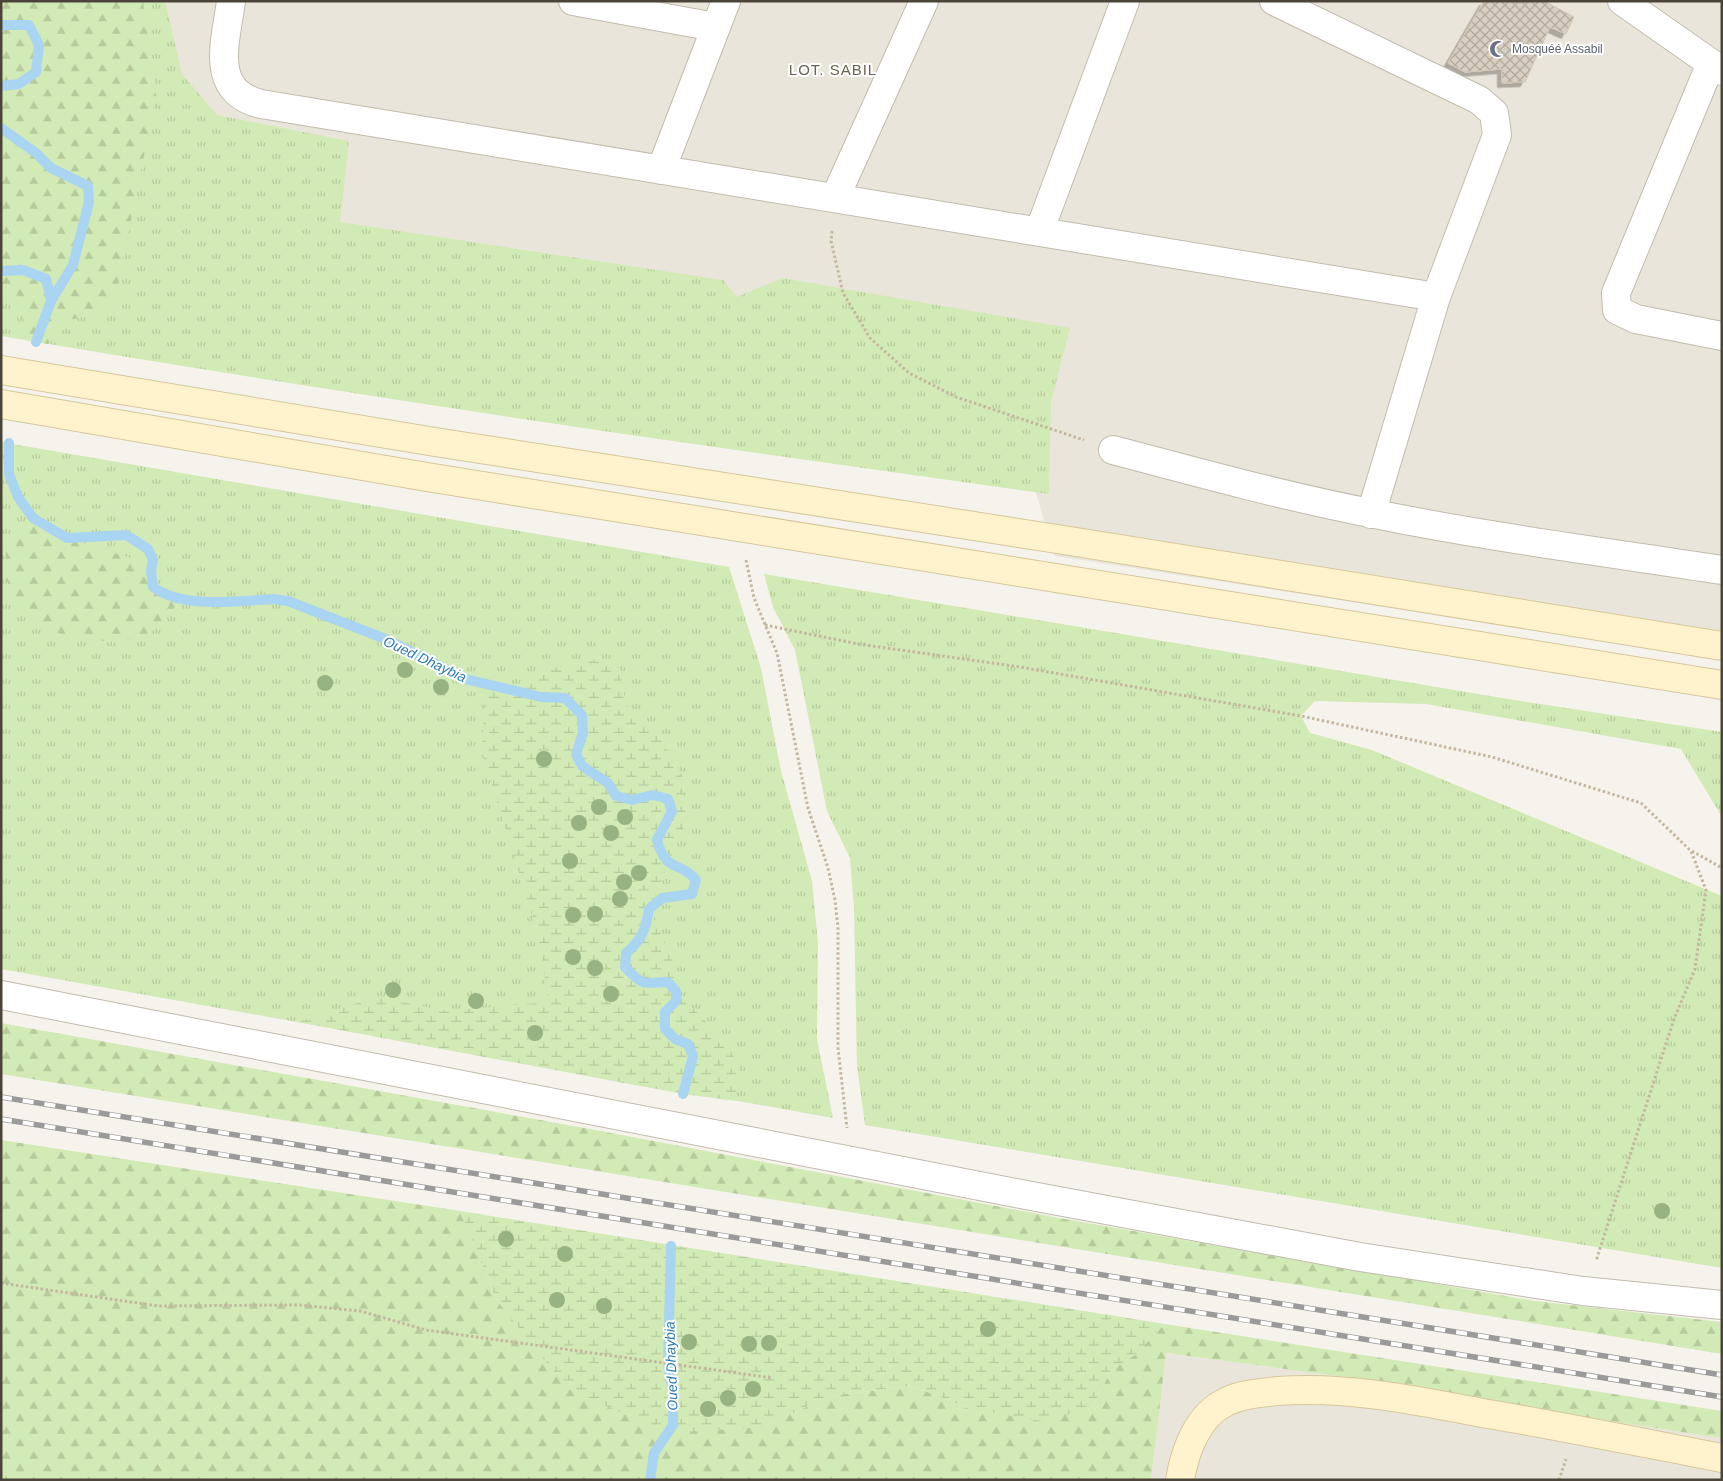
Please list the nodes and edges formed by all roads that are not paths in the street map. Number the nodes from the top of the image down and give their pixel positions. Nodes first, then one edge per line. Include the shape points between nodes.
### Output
1 (231, 1) edge
2 (573, 1) edge
3 (726, 1) edge
4 (924, 1) edge
5 (1125, 1) edge
6 (1274, 1) edge
7 (1622, 1) edge
8 (715, 27) junction
9 (1716, 67) edge
10 (661, 170) junction
11 (835, 198) junction
12 (1039, 232) junction
13 (1436, 297) junction
14 (1722, 336) edge
15 (1, 370) edge
16 (1, 404) edge
17 (1113, 450) road end
18 (1371, 514) junction
19 (1722, 570) edge
20 (1722, 646) edge
21 (1722, 685) edge
22 (1, 995) edge
23 (1722, 1305) edge
24 (1722, 1458) edge
25 (1180, 1480) edge

1 - 10 street via 224,66 230,86 249,101
2 - 8 street
3 - 8 street
4 - 11 street
5 - 12 street
6 - 13 street via 1479,100 1494,113 1497,135
7 - 9 street
8 - 10 street
9 - 14 street via 1616,292 1618,310 1636,319
10 - 11 street
11 - 12 street
12 - 13 street
13 - 18 street
15 - 20 main road
16 - 21 main road via 427,477
17 - 18 street
18 - 19 street
22 - 23 street via 1360,1257 1582,1291
24 - 25 main road via 1380,1395 1304,1389 1260,1393 1227,1401 1208,1413 1192,1438

